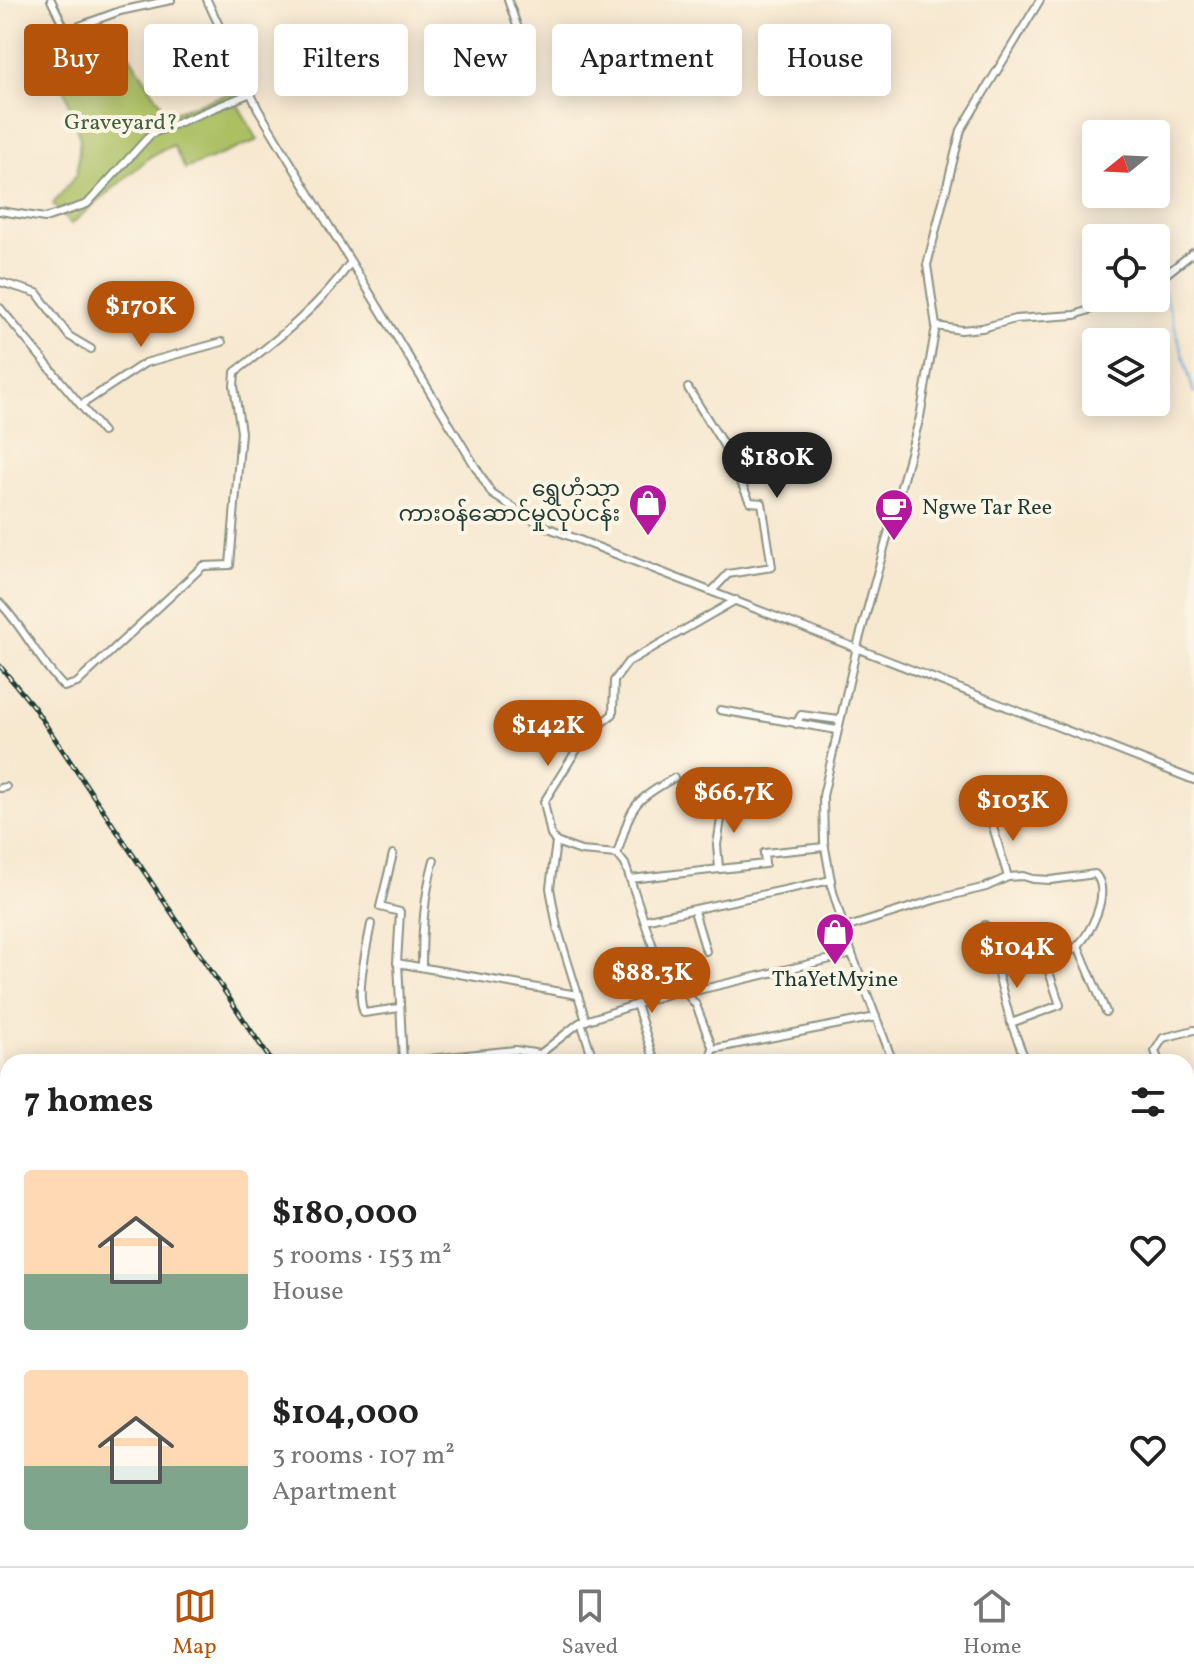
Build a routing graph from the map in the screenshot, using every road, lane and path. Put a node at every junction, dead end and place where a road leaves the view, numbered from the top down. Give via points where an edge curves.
1 (51, 0) edge
2 (171, 0) edge
3 (207, 0) edge
4 (508, 0) edge
5 (1040, 0) edge
6 (218, 24) edge
7 (516, 24) edge
8 (244, 96) edge
9 (253, 96) edge
10 (0, 211) edge
11 (1194, 252) edge
12 (351, 262) junction
13 (1170, 271) edge
14 (0, 282) edge
15 (0, 308) edge
16 (1083, 312) edge
17 (936, 326) junction
18 (222, 342) dead end
19 (91, 349) dead end
20 (688, 388) dead end
21 (81, 405) junction
22 (103, 432) dead end
23 (712, 591) junction
24 (736, 600) junction
25 (0, 603) edge
26 (857, 647) junction
27 (720, 710) dead end
28 (839, 720) junction
29 (796, 724) junction
30 (837, 730) junction
31 (674, 778) dead end
32 (1194, 780) edge
33 (724, 800) dead end
34 (990, 817) dead end
35 (556, 842) junction
36 (825, 847) junction
37 (393, 854) dead end
38 (617, 854) junction
39 (434, 860) dead end
40 (719, 868) junction
41 (1008, 877) junction
42 (630, 879) junction
43 (831, 880) junction
44 (694, 911) junction
45 (644, 920) junction
46 (371, 924) dead end
47 (985, 925) dead end
48 (845, 928) junction
49 (1078, 946) junction
50 (706, 951) dead end
51 (852, 954) junction
52 (398, 963) junction
53 (422, 967) junction
54 (686, 993) junction
55 (669, 994) junction
56 (577, 995) junction
57 (636, 1004) junction
58 (399, 1008) junction
59 (1106, 1012) dead end
60 (876, 1017) junction
61 (583, 1021) junction
62 (1011, 1023) junction
63 (1194, 1030) edge
64 (713, 1049) junction
65 (402, 1054) edge
66 (477, 1054) edge
67 (540, 1054) joint
68 (592, 1054) edge
69 (652, 1054) edge
70 (711, 1054) edge
71 (890, 1054) edge
72 (1023, 1054) edge
73 (1156, 1054) edge

1 - 2 street via 66,31
3 - 6 street
4 - 7 street
5 - 17 street via 961,130 927,265
8 - 10 street via 151,134 87,204 45,218
9 - 12 street
11 - 13 street
12 - 23 street via 492,494 541,525
12 - 25 street via 333,287 235,372 241,432 230,565 203,566 77,683 64,687
14 - 19 street via 37,293 69,336
15 - 21 street
16 - 17 street via 961,330
17 - 26 street via 920,417
18 - 21 street via 145,363
20 - 23 street via 750,502 762,503 772,567 728,574
21 - 22 street
23 - 24 street
24 - 26 street
24 - 35 street via 628,662 614,681 613,714 586,735 544,802
26 - 28 street
26 - 32 street
27 - 29 street
28 - 29 street via 801,715
28 - 30 street
29 - 30 street
30 - 36 street via 823,796
31 - 38 street via 641,796
33 - 40 street
34 - 41 street
35 - 38 street via 581,851
35 - 56 street via 550,888
36 - 40 street via 764,853 765,864
36 - 43 street
37 - 52 street via 380,907 400,912
38 - 42 street
39 - 53 street via 422,925
40 - 42 street
41 - 48 street
41 - 49 street via 1051,880 1095,874 1103,893 1101,905
42 - 45 street
43 - 44 street
43 - 48 street
44 - 45 street
44 - 50 street
45 - 55 street
46 - 58 street via 362,1011
47 - 62 street
48 - 51 street
49 - 59 street
49 - 62 street via 1047,966 1060,1005
51 - 54 street
51 - 60 street
52 - 53 street
52 - 58 street
53 - 56 street
54 - 55 street
54 - 64 street
55 - 57 street
56 - 61 street
57 - 61 street
57 - 69 street
58 - 65 street
60 - 64 street
60 - 71 street
61 - 67 street
61 - 68 street
62 - 72 street
63 - 73 street via 1163,1038
64 - 70 street
66 - 67 street

